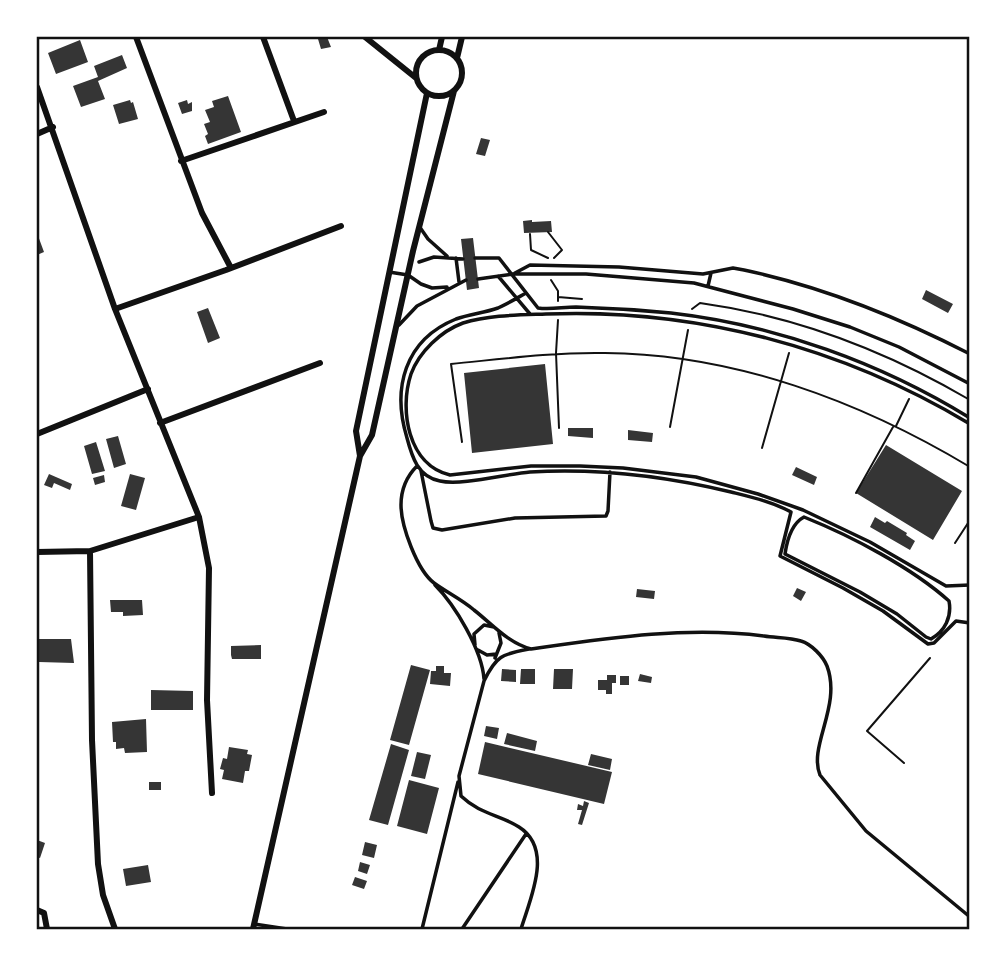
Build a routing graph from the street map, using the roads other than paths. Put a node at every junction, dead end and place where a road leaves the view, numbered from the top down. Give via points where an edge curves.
1 (136, 37) edge
2 (263, 37) edge
3 (365, 37) edge
4 (442, 37) edge
5 (462, 37) edge
6 (439, 50) junction
7 (457, 58) junction
8 (416, 78) junction
9 (37, 87) edge
10 (454, 91) junction
11 (427, 93) junction
12 (324, 111) dead end
13 (294, 121) junction
14 (52, 127) junction
15 (37, 134) edge
16 (181, 161) junction
17 (341, 226) dead end
18 (419, 226) junction
19 (449, 257) junction
20 (456, 258) junction
21 (475, 258) dead end
22 (463, 259) dead end
23 (419, 262) dead end
24 (232, 268) junction
25 (388, 272) junction
26 (711, 273) junction
27 (513, 274) junction
28 (408, 275) junction
29 (498, 276) junction
30 (478, 279) dead end
31 (466, 280) dead end
32 (459, 282) junction
33 (708, 286) junction
34 (450, 287) junction
35 (526, 293) junction
36 (516, 298) junction
37 (115, 309) junction
38 (530, 314) junction
39 (395, 330) junction
40 (970, 354) edge
41 (320, 363) dead end
42 (970, 384) edge
43 (148, 389) junction
44 (970, 418) edge
45 (160, 423) junction
46 (970, 424) edge
47 (37, 434) edge
48 (360, 456) junction
49 (417, 466) junction
50 (421, 471) junction
51 (610, 472) junction
52 (199, 517) junction
53 (90, 551) junction
54 (37, 552) edge
55 (433, 582) junction
56 (970, 585) edge
57 (970, 623) edge
58 (947, 626) junction
59 (495, 627) junction
60 (531, 649) junction
61 (478, 650) junction
62 (498, 653) junction
63 (491, 667) junction
64 (483, 669) junction
65 (484, 681) junction
66 (459, 776) junction
67 (212, 793) dead end
68 (526, 834) junction
69 (37, 910) edge
70 (970, 917) edge
71 (254, 926) edge
72 (47, 929) edge
73 (115, 929) edge
74 (278, 929) edge
75 (287, 929) edge
76 (422, 929) edge
77 (463, 929) edge
78 (521, 929) edge

1 - 16 street
2 - 13 street
3 - 8 street
4 - 6 street
5 - 7 street
6 - 7 street
6 - 8 street via 421,59
7 - 10 street via 462,71
8 - 11 street
9 - 14 street
10 - 11 street via 441,96
10 - 18 street
11 - 25 street
12 - 13 street
13 - 16 street
14 - 15 street
14 - 37 street
16 - 24 street
17 - 24 street
18 - 19 lane
18 - 28 street
19 - 20 lane
19 - 23 lane
20 - 22 lane
20 - 32 lane
21 - 27 lane via 499,258
24 - 37 street
25 - 28 lane
25 - 48 street via 356,431
26 - 27 lane via 530,265
26 - 33 lane
26 - 40 lane via 733,268 815,288 899,319
27 - 29 lane
27 - 33 lane via 633,276
27 - 35 lane
28 - 34 lane via 432,288
28 - 39 street
29 - 30 lane
29 - 36 lane
31 - 32 lane
32 - 34 lane
33 - 42 lane via 850,327
34 - 39 lane via 417,306
35 - 36 lane
35 - 44 lane via 538,308 670,313 771,333 875,369
36 - 38 lane
36 - 49 lane via 442,326 408,364 400,405
37 - 43 street
38 - 46 lane via 619,314 738,330 844,362
38 - 56 lane via 464,323 443,334 423,353 412,373 407,414 415,446 429,466 450,475 569,466 696,477 803,510 946,586
39 - 48 street via 372,435
41 - 45 street
43 - 45 street
43 - 47 street
45 - 52 street
48 - 71 street
49 - 50 lane
49 - 55 lane via 404,488 403,518 419,564
50 - 51 lane via 443,482 545,471
50 - 51 lane via 430,520 433,528 442,530 515,518 606,516
51 - 58 lane via 702,485 789,511 782,559 883,611 928,644
52 - 53 street
52 - 67 street via 209,568 207,700
53 - 54 street
53 - 73 street via 98,864
55 - 59 lane
55 - 64 lane via 456,609
57 - 58 lane via 956,621
58 - 58 lane via 949,601 920,579 819,523 804,517 793,527 785,554 860,592 930,639
59 - 60 lane via 506,638
59 - 61 lane via 484,625 474,634
59 - 62 lane via 501,643
60 - 63 lane via 499,656
60 - 70 lane via 687,632 803,641 827,665 830,682 828,718 816,764 820,775 866,831
61 - 62 lane via 487,655
61 - 64 lane
62 - 63 lane
63 - 65 lane
64 - 65 lane
65 - 66 lane
66 - 68 lane via 461,796 472,807
66 - 76 lane
68 - 77 lane
68 - 78 lane via 538,856
69 - 72 street via 44,913
71 - 74 lane
74 - 75 lane

